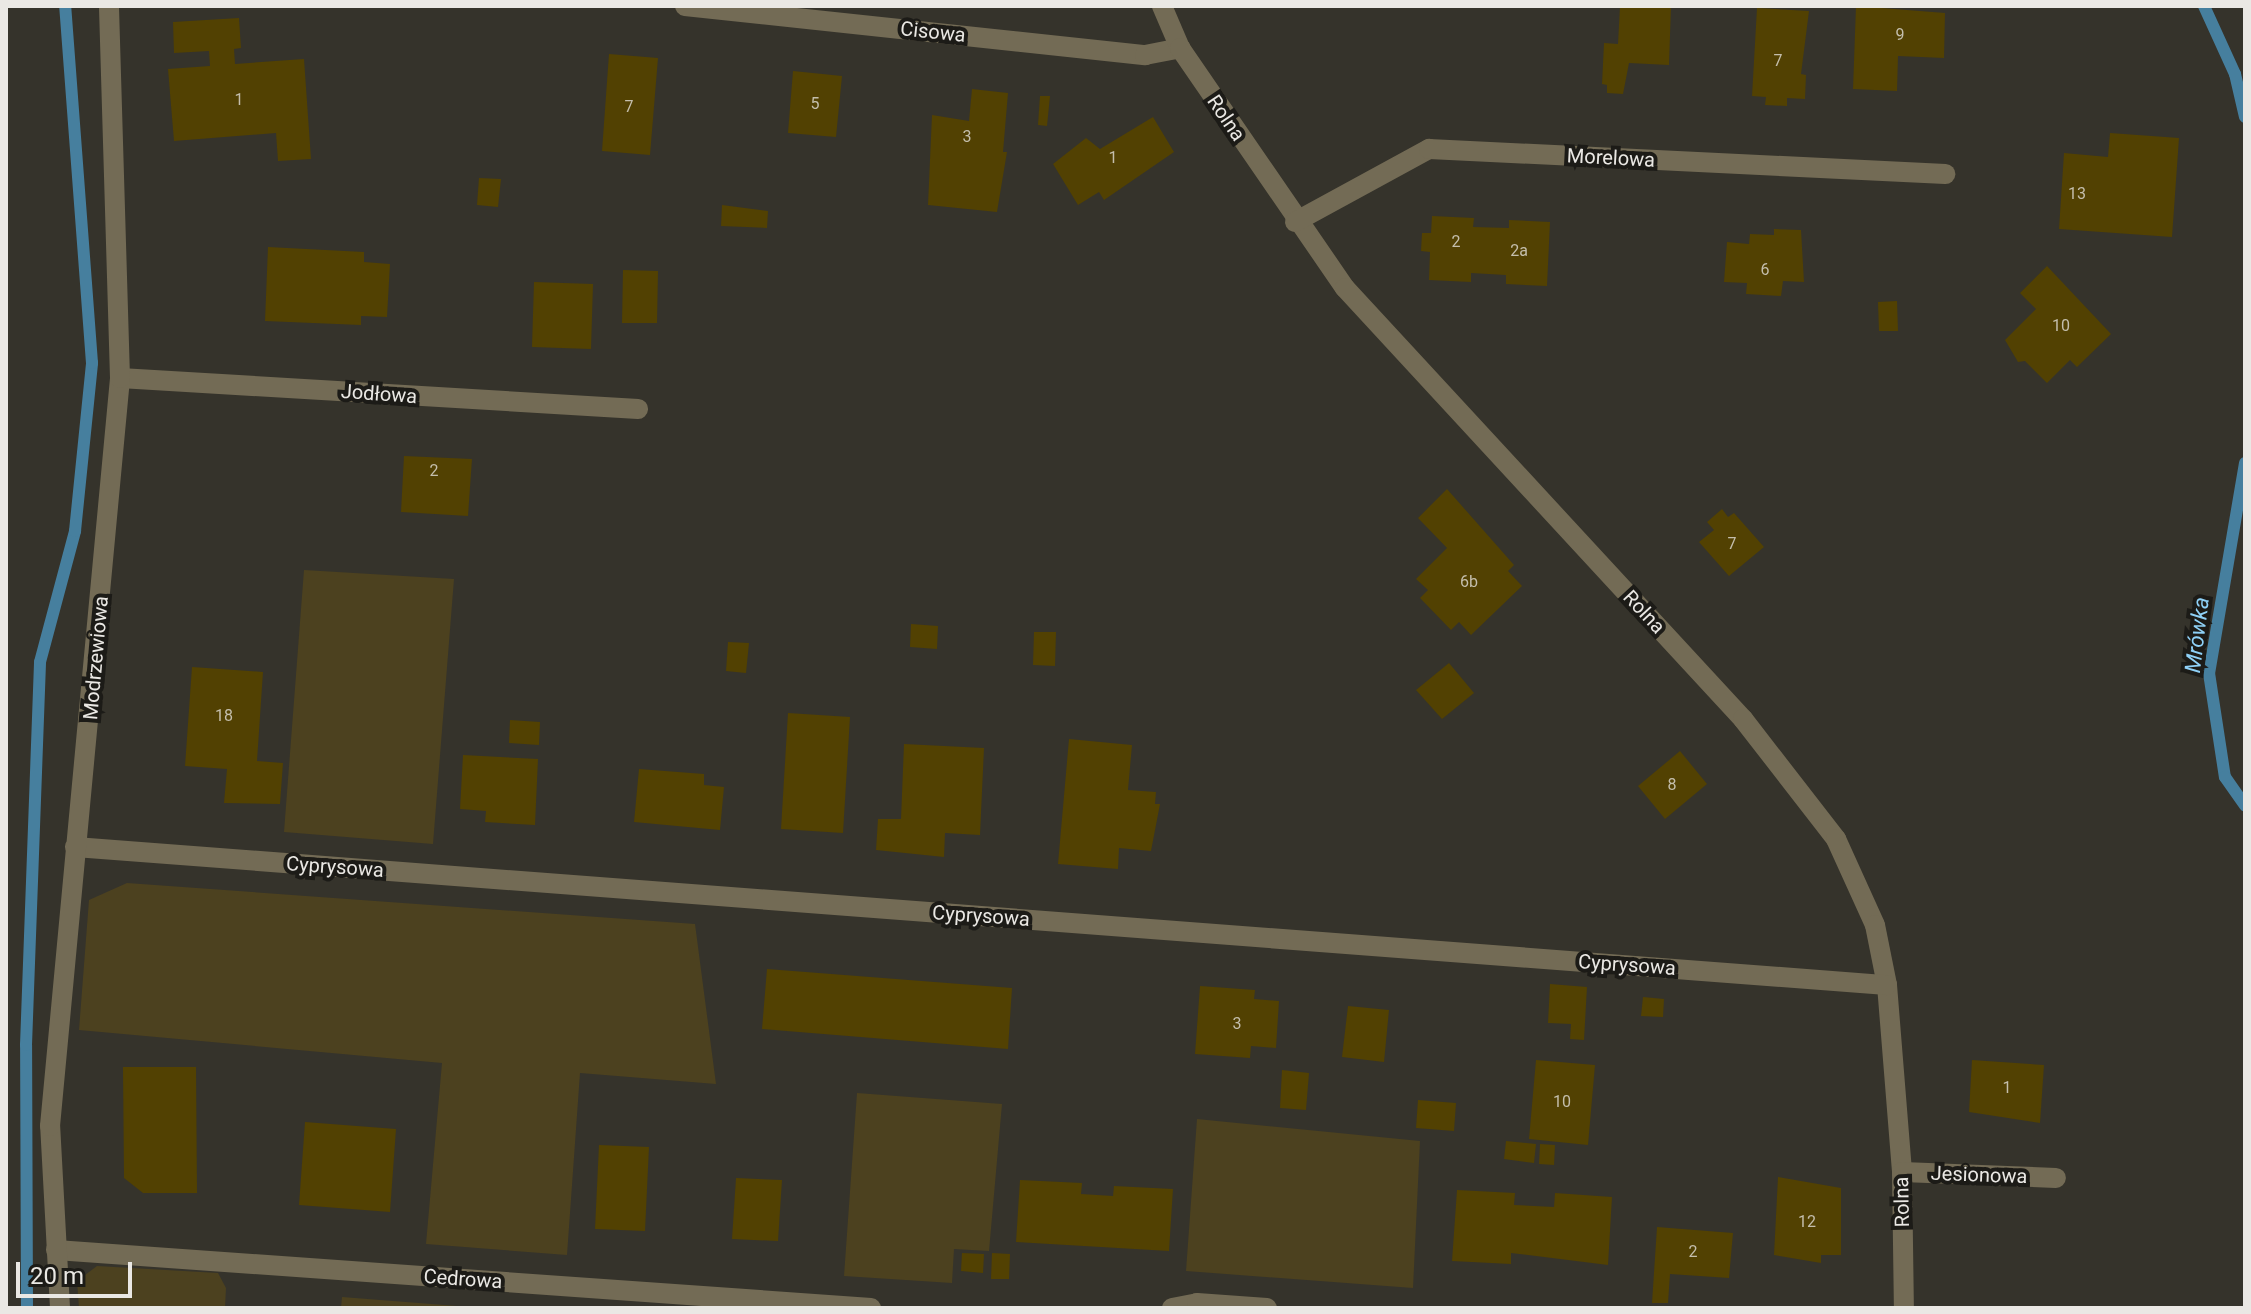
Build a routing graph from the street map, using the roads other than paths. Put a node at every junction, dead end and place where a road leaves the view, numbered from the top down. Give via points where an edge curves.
1 (109, 6) edge
2 (685, 6) edge
3 (1162, 6) edge
4 (1180, 48) junction
5 (1945, 174) dead end
6 (1295, 222) junction
7 (120, 378) junction
8 (638, 409) dead end
9 (75, 847) junction
10 (1887, 985) junction
11 (1902, 1172) junction
12 (2056, 1178) dead end
13 (56, 1250) junction
14 (60, 1308) edge
15 (871, 1308) edge
16 (1172, 1308) edge
17 (1267, 1308) edge
18 (1904, 1308) edge

1 - 7 street, Modrzewiowa
2 - 4 street, Cisowa via 1145,55
3 - 4 street, Rolna
4 - 6 street, Rolna
5 - 6 street, Morelowa via 1429,149
6 - 10 street, Rolna via 1345,288 1743,719 1805,794 1858,879
7 - 8 street, Jodłowa
7 - 9 street, Modrzewiowa
9 - 10 street, Cyprysowa
9 - 13 street, Modrzewiowa via 50,1126
10 - 11 street, Rolna
11 - 12 street, Jesionowa
11 - 18 street, Rolna
13 - 14 street, Modrzewiowa
13 - 15 street, Cedrowa
16 - 17 street via 1197,1303

